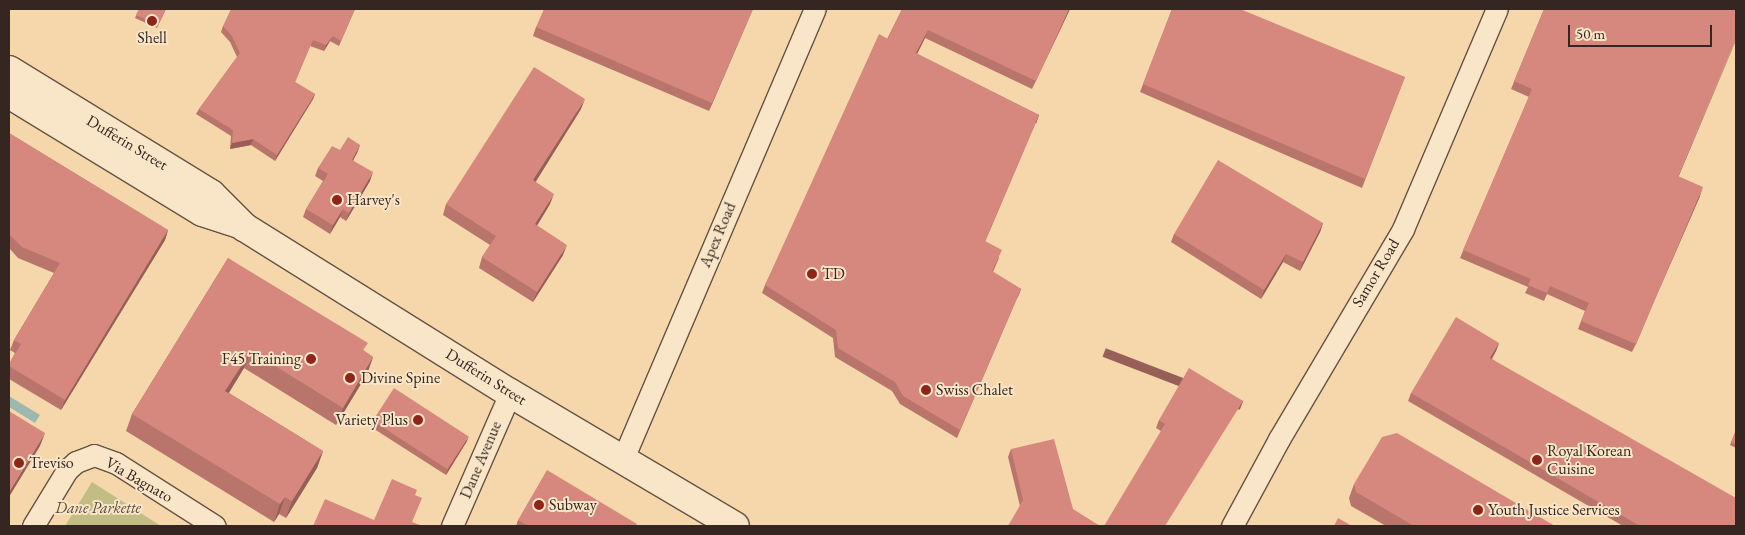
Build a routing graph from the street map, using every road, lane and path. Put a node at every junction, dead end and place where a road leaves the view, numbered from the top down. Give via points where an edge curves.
1 (815, 9) edge
2 (1497, 9) edge
3 (9, 70) edge
4 (9, 94) edge
5 (239, 224) junction
6 (510, 393) junction
7 (622, 461) junction
8 (33, 526) edge
9 (215, 526) edge
10 (452, 526) edge
11 (735, 526) edge
12 (1232, 526) edge

1 - 7 street, Apex Road
2 - 12 street, Samor Road via 1403,229 1278,439
3 - 5 main road, Dufferin Street via 211,194
4 - 5 main road, Dufferin Street via 202,212
5 - 6 main road, Dufferin Street
6 - 7 main road, Dufferin Street
6 - 10 street, Dane Avenue
7 - 11 main road, Dufferin Street
8 - 9 street, Via Bagnato via 67,470 84,457 94,456 116,463

